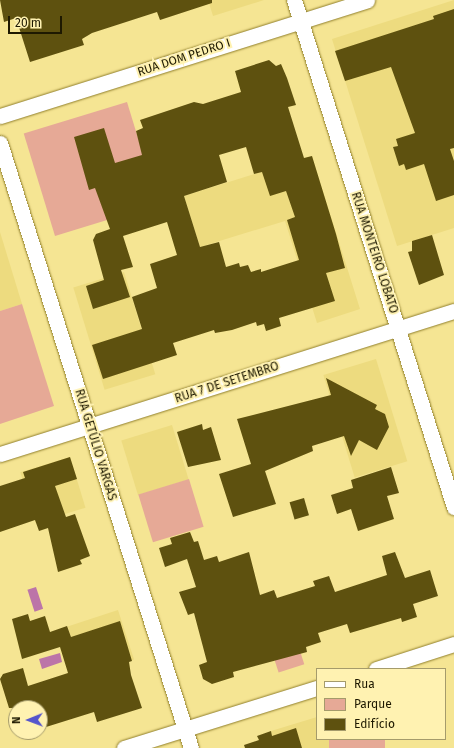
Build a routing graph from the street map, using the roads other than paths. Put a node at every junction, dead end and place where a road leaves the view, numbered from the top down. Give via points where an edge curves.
1 (294, 0) edge
2 (367, 0) edge
3 (301, 21) junction
4 (0, 116) edge
5 (0, 143) edge
6 (454, 311) edge
7 (398, 329) junction
8 (89, 426) junction
9 (0, 454) edge
10 (454, 507) edge
11 (454, 644) edge
12 (379, 668) edge
13 (316, 688) edge
14 (185, 729) junction
15 (124, 748) edge
16 (191, 748) edge

1 - 3 street, RUA MONTEIRO LOBATO
2 - 3 street, RUA DOM PEDRO I
3 - 4 street, RUA DOM PEDRO I
3 - 7 street, RUA MONTEIRO LOBATO
5 - 8 street, RUA GETÚLIO VARGAS
6 - 7 street, RUA 7 DE SETEMBRO
7 - 8 street, RUA 7 DE SETEMBRO
7 - 10 street, RUA MONTEIRO LOBATO
8 - 9 street, RUA 7 DE SETEMBRO
8 - 14 street, RUA GETÚLIO VARGAS
11 - 12 street
13 - 14 street
14 - 15 street
14 - 16 street, RUA GETÚLIO VARGAS

